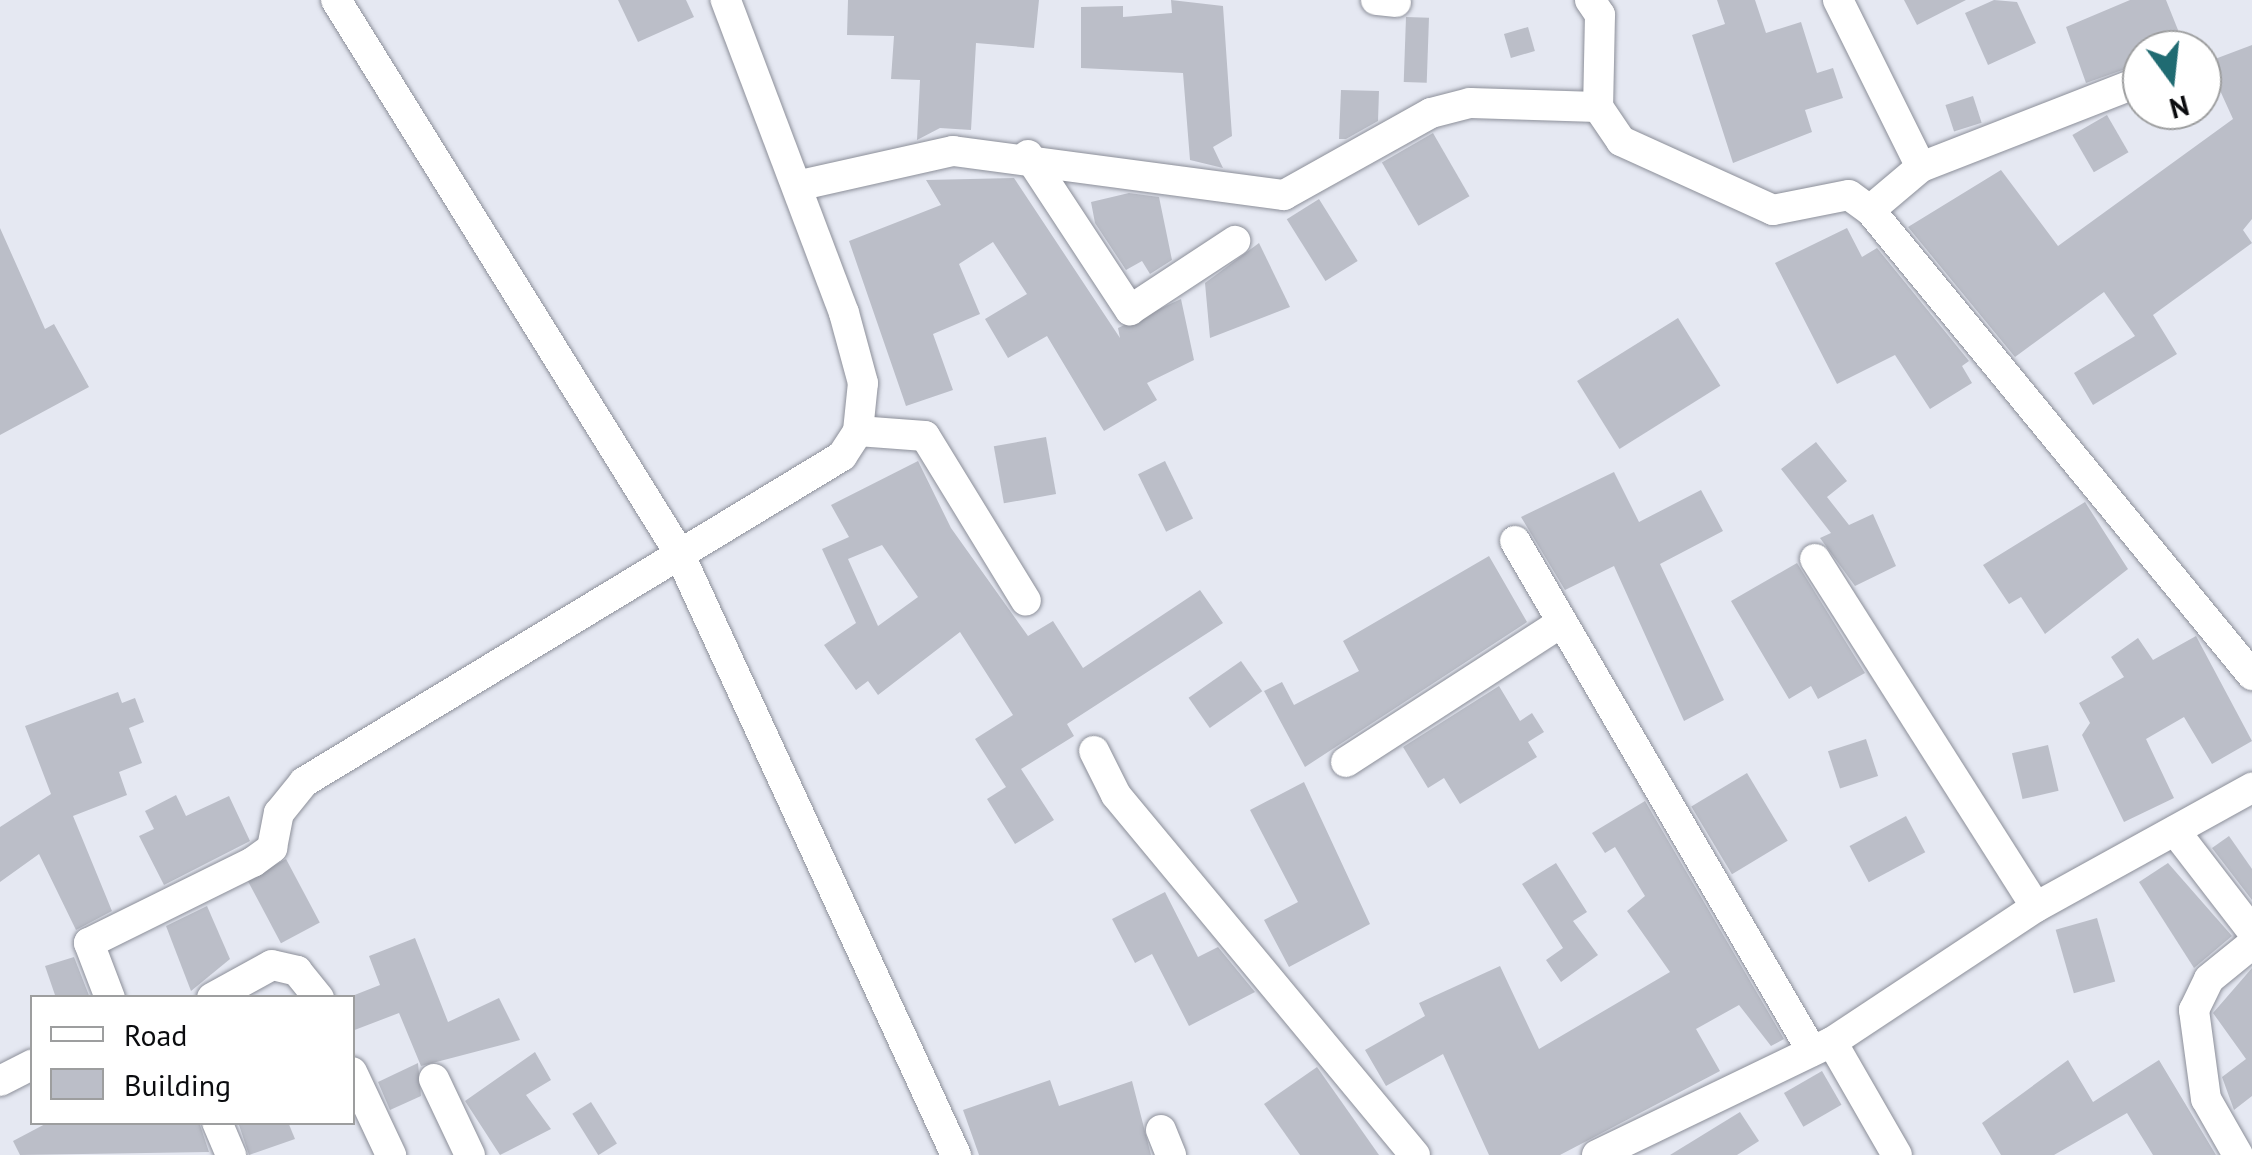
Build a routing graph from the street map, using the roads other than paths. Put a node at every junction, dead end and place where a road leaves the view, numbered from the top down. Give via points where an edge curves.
1 (336, 0) edge
2 (726, 0) edge
3 (1590, 0) edge
4 (1838, 0) edge
5 (2122, 90) edge
6 (1598, 107) junction
7 (1028, 155) junction
8 (1921, 167) junction
9 (801, 184) junction
10 (1870, 210) junction
11 (1235, 241) dead end
12 (858, 431) junction
13 (1515, 541) dead end
14 (678, 551) junction
15 (1815, 559) dead end
16 (1026, 601) dead end
17 (1562, 622) junction
18 (2252, 675) edge
19 (1094, 752) dead end
20 (1346, 762) dead end
21 (2252, 788) edge
22 (2175, 831) junction
23 (2036, 907) junction
24 (2252, 932) edge
25 (2252, 944) edge
26 (109, 995) edge
27 (217, 995) edge
28 (316, 995) edge
29 (1822, 1047) junction
30 (30, 1066) edge
31 (355, 1079) edge
32 (434, 1079) dead end
33 (0, 1081) edge
34 (217, 1125) edge
35 (230, 1155) edge
36 (390, 1155) edge
37 (470, 1155) edge
38 (956, 1155) edge
39 (1415, 1155) edge
40 (1597, 1155) edge
41 (1897, 1155) edge
42 (2238, 1155) edge

1 - 14 street
2 - 9 street
3 - 6 street via 1600,15
4 - 8 street
5 - 8 street
6 - 7 street via 1470,103 1431,113 1284,194
6 - 10 street via 1621,141 1773,210 1849,195
7 - 9 street via 953,151
7 - 11 street via 1130,310
8 - 10 street
9 - 12 street via 863,383
10 - 18 street
12 - 14 street via 842,456
12 - 16 street via 924,436
13 - 17 street
14 - 26 street via 304,782 279,813 272,848 253,862 89,943
14 - 38 street
15 - 23 street
17 - 20 street
17 - 29 street
19 - 39 street via 1116,795
21 - 22 street
22 - 23 street
22 - 24 street
23 - 29 street
25 - 42 street via 2209,979 2194,1010 2206,1099
27 - 28 street via 272,965 297,971
29 - 40 street
29 - 41 street
30 - 33 street
31 - 36 street
32 - 37 street
34 - 35 street

